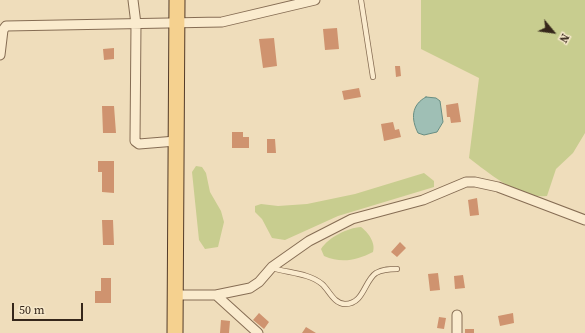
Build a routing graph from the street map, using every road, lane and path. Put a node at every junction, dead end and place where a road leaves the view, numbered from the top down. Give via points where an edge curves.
1 (133, 0) edge
2 (177, 0) edge
3 (315, 0) edge
4 (361, 0) edge
5 (177, 23) junction
6 (136, 24) junction
7 (0, 55) edge
8 (373, 77) dead end
9 (176, 142) junction
10 (585, 220) edge
11 (272, 267) junction
12 (397, 269) dead end
13 (176, 295) junction
14 (216, 295) junction
15 (457, 315) dead end
16 (175, 333) edge
17 (258, 333) edge
18 (457, 333) edge

1 - 6 street
2 - 5 main road
3 - 5 street via 222,22
4 - 8 lane
5 - 6 street
5 - 9 main road
6 - 7 street via 6,26 3,30
6 - 9 street via 135,141 139,144
9 - 13 main road
10 - 11 street via 498,187 466,182 423,200 352,219 309,241
11 - 12 lane via 308,276 321,283 342,304 357,300 375,274
11 - 14 street via 250,288
13 - 14 street
13 - 16 main road
14 - 17 street
15 - 18 street

